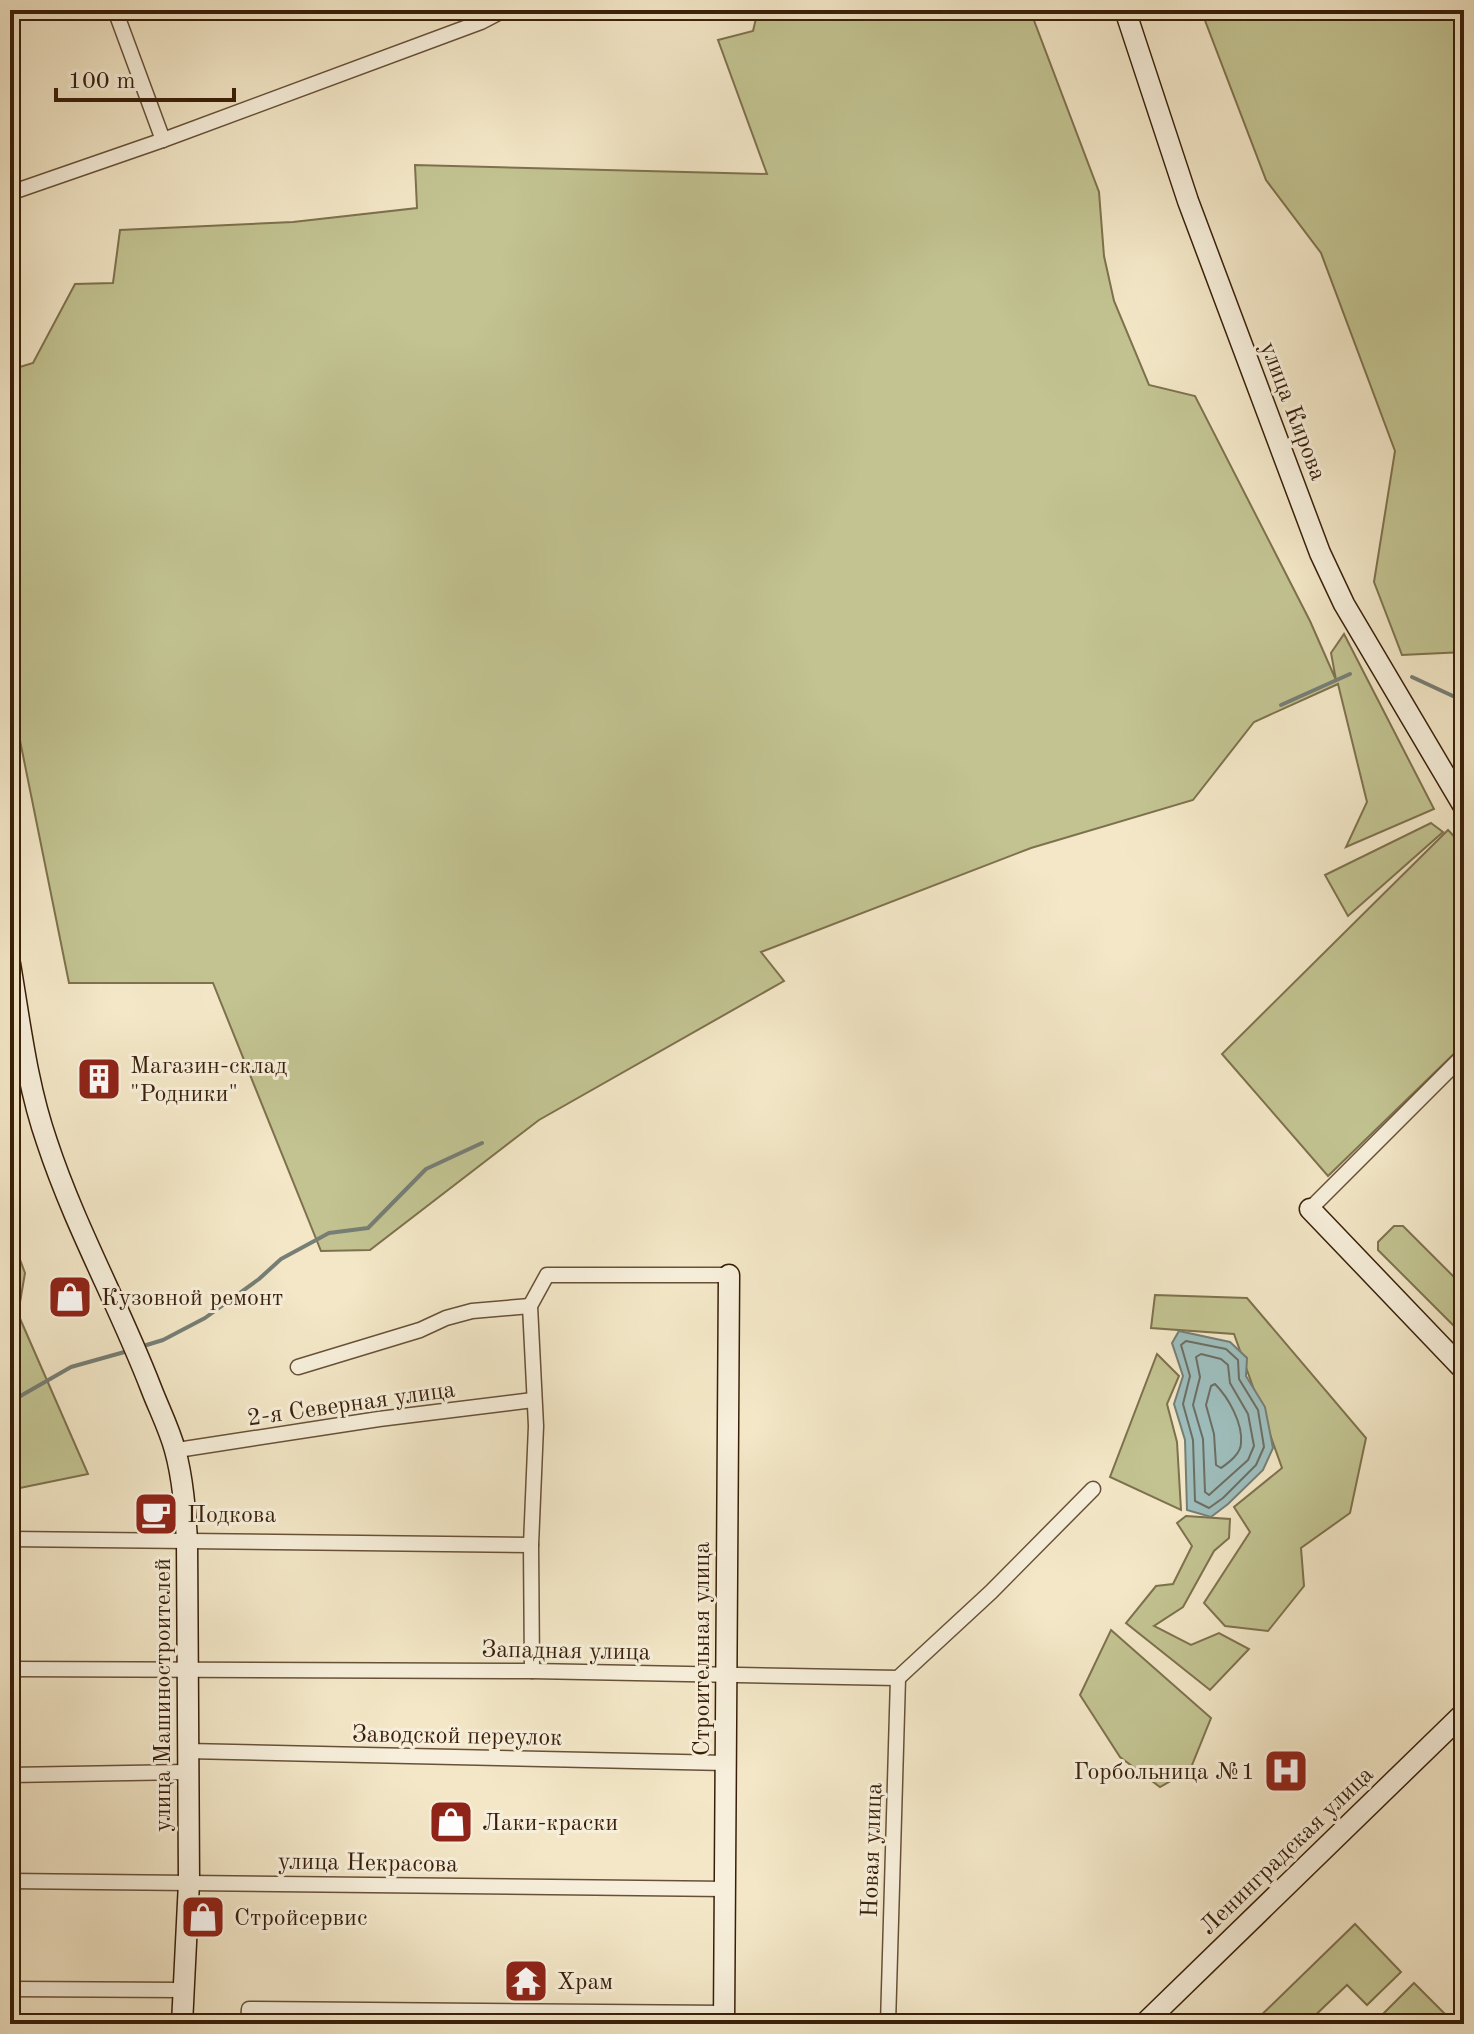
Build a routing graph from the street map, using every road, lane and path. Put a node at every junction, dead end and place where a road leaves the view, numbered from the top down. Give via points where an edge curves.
1 (115, 10) edge
2 (504, 10) edge
3 (1125, 10) edge
4 (163, 140) junction
5 (10, 193) edge
6 (1464, 807) edge
7 (10, 964) edge
8 (1464, 1055) edge
9 (1310, 1209) joint
10 (729, 1275) joint
11 (530, 1306) junction
12 (298, 1367) dead end
13 (1464, 1370) edge
14 (533, 1400) junction
15 (176, 1453) junction
16 (1093, 1489) dead end
17 (10, 1539) edge
18 (187, 1540) junction
19 (531, 1545) junction
20 (188, 1668) junction
21 (10, 1669) edge
22 (532, 1671) junction
23 (727, 1675) junction
24 (898, 1678) junction
25 (1464, 1713) edge
26 (187, 1751) junction
27 (726, 1763) junction
28 (187, 1772) junction
29 (10, 1775) edge
30 (10, 1881) edge
31 (189, 1882) junction
32 (726, 1889) junction
33 (10, 1989) edge
34 (183, 1990) junction
35 (724, 2019) edge
36 (182, 2024) edge
37 (248, 2024) edge
38 (888, 2024) edge
39 (1144, 2024) edge

1 - 4 street
2 - 4 street
3 - 6 street, улица Кирова via 1188,201 1320,553 1344,604
4 - 5 street
7 - 15 street, улица Машиностроителей via 46,1142
8 - 9 street
9 - 13 street
10 - 11 street via 547,1275
10 - 23 street, Строительная улица
11 - 12 street via 472,1311
11 - 14 street
14 - 15 street, 2-я Северная улица
14 - 19 street
15 - 18 street, улица Машиностроителей
16 - 24 street
17 - 18 street
18 - 19 street
18 - 20 street, улица Машиностроителей
19 - 22 street
20 - 21 street, Западная улица
20 - 22 street, Западная улица
20 - 26 street, улица Машиностроителей
22 - 23 street, Западная улица
23 - 24 street, Западная улица
23 - 27 street, Строительная улица
24 - 38 street, Новая улица
25 - 39 street, Ленинградская улица
26 - 27 street, Заводской переулок
26 - 28 street, улица Машиностроителей
27 - 32 street, Строительная улица
28 - 29 street
28 - 31 street, улица Машиностроителей
30 - 31 street, улица Некрасова
31 - 32 street, улица Некрасова
31 - 34 street, улица Машиностроителей
32 - 35 street, Строительная улица
33 - 34 street
34 - 36 street, улица Машиностроителей
35 - 37 street via 249,2009

